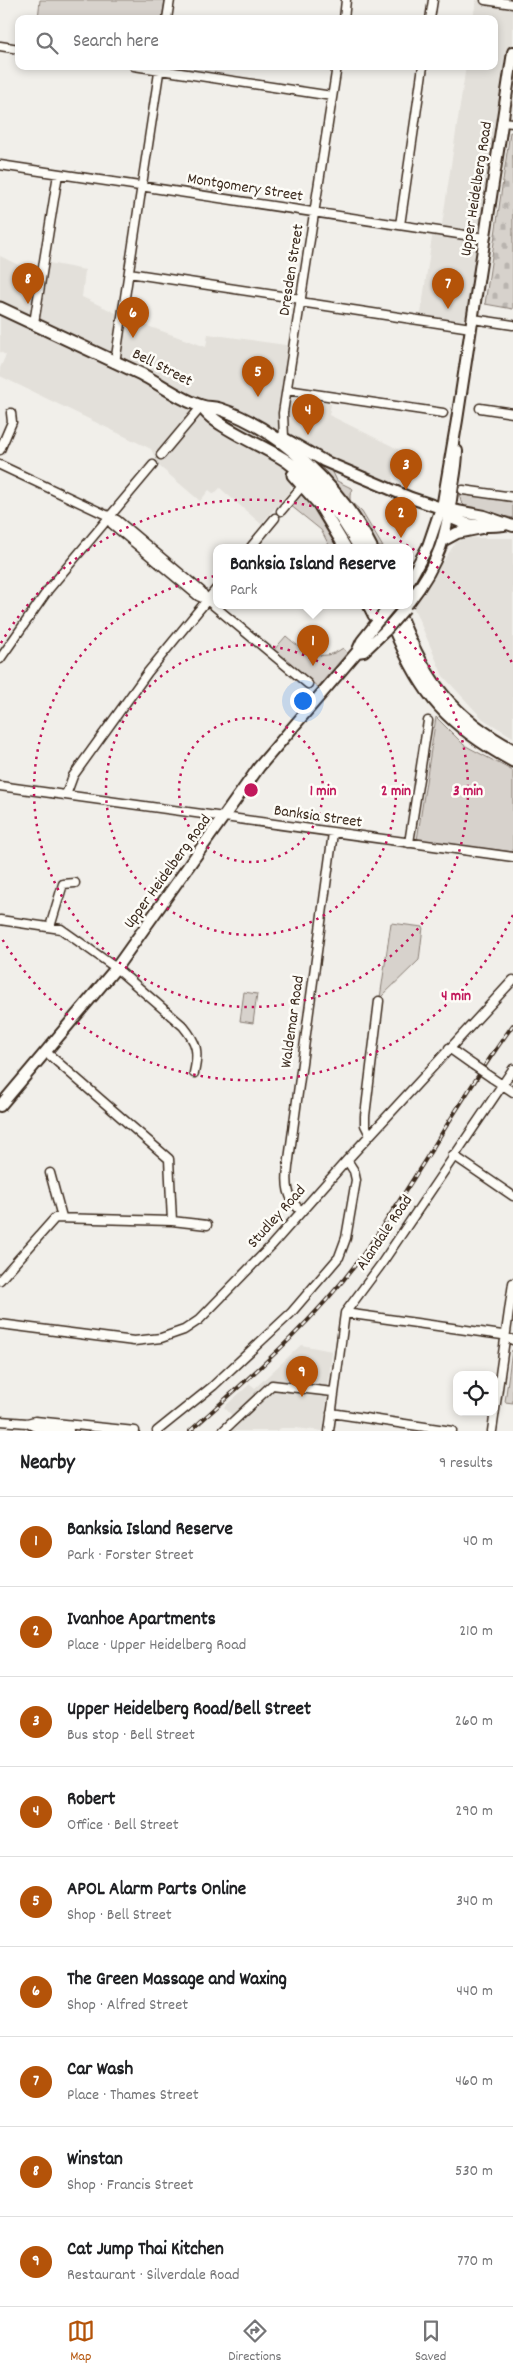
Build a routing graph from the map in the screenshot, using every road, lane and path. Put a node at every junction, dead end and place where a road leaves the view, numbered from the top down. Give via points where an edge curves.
1 (170, 0) edge
2 (346, 0) edge
3 (433, 0) edge
4 (485, 0) edge
5 (513, 4) edge
6 (168, 15) edge
7 (344, 15) edge
8 (431, 15) edge
9 (0, 46) edge
10 (15, 48) edge
11 (513, 52) edge
12 (160, 70) edge
13 (172, 70) edge
14 (335, 70) edge
15 (422, 70) edge
16 (332, 96) junction
17 (508, 122) edge
18 (0, 165) edge
19 (58, 174) junction
20 (142, 186) junction
21 (315, 212) junction
22 (400, 225) junction
23 (485, 238) junction
24 (129, 273) junction
25 (301, 301) junction
26 (0, 308) edge
27 (34, 323) junction
28 (472, 323) junction
29 (513, 325) edge
30 (115, 363) junction
31 (287, 390) junction
32 (202, 406) junction
33 (480, 408) dead end
34 (11, 413) dead end
35 (513, 413) edge
36 (443, 414) dead end
37 (283, 419) junction
38 (458, 420) junction
39 (249, 423) junction
40 (269, 430) junction
41 (284, 438) junction
42 (261, 445) junction
43 (0, 450) edge
44 (161, 456) dead end
45 (0, 465) edge
46 (153, 465) dead end
47 (303, 485) junction
48 (458, 488) junction
49 (444, 493) junction
50 (513, 497) edge
51 (419, 502) junction
52 (281, 511) dead end
53 (446, 511) junction
54 (465, 513) junction
55 (109, 518) junction
56 (275, 518) dead end
57 (510, 525) edge
58 (492, 526) junction
59 (444, 540) junction
60 (253, 544) edge
61 (343, 544) edge
62 (357, 544) edge
63 (369, 544) edge
64 (413, 574) edge
65 (213, 593) edge
66 (413, 597) edge
67 (207, 600) junction
68 (213, 605) edge
69 (218, 609) edge
70 (371, 609) edge
71 (388, 609) edge
72 (400, 616) edge
73 (381, 618) junction
74 (365, 637) junction
75 (377, 640) junction
76 (356, 652) junction
77 (0, 659) edge
78 (308, 684) dead end
79 (428, 722) dead end
80 (513, 750) edge
81 (513, 761) edge
82 (0, 786) edge
83 (66, 795) junction
84 (226, 817) junction
85 (332, 833) junction
86 (409, 843) junction
87 (513, 857) edge
88 (55, 880) dead end
89 (75, 883) dead end
90 (63, 884) junction
91 (0, 920) edge
92 (50, 927) junction
93 (116, 968) junction
94 (513, 980) edge
95 (378, 1001) dead end
96 (450, 1048) junction
97 (46, 1052) junction
98 (513, 1069) edge
99 (194, 1073) dead end
100 (502, 1085) junction
101 (513, 1092) edge
102 (0, 1106) edge
103 (370, 1135) junction
104 (453, 1155) junction
105 (347, 1160) junction
106 (50, 1173) dead end
107 (513, 1196) edge
108 (301, 1210) junction
109 (62, 1217) junction
110 (172, 1221) junction
111 (207, 1225) dead end
112 (0, 1280) edge
113 (513, 1283) edge
114 (512, 1301) edge
115 (345, 1312) junction
116 (0, 1324) edge
117 (509, 1338) edge
118 (333, 1392) junction
119 (331, 1413) junction
120 (0, 1421) edge
121 (27, 1423) junction
122 (69, 1431) edge
123 (135, 1431) edge
124 (157, 1431) edge
125 (223, 1431) edge
126 (329, 1431) edge
127 (452, 1431) edge
128 (492, 1431) edge

1 - 6 street
2 - 7 street
3 - 8 street
4 - 5 street
9 - 10 street
11 - 17 main road, Upper Heidelberg Road
12 - 20 street
13 - 16 street
14 - 16 street, Dresden Street
15 - 22 street
16 - 21 street, Dresden Street
17 - 23 main road, Upper Heidelberg Road
18 - 19 street, Montgomery Street
19 - 20 street, Montgomery Street
19 - 27 street
20 - 21 street, Montgomery Street
20 - 24 street
21 - 22 street, Montgomery Street
21 - 25 street, Dresden Street
22 - 23 street, Montgomery Street
23 - 28 main road, Upper Heidelberg Road
24 - 25 street
24 - 30 street
25 - 28 street
25 - 31 street, Dresden Street
26 - 27 highway, Bell Street
27 - 30 highway, Bell Street
28 - 29 street
28 - 38 main road, Upper Heidelberg Road
30 - 32 highway, Bell Street
31 - 36 street
31 - 37 street, Dresden Street
32 - 39 highway, Bell Street via 219,408
32 - 42 highway, Bell Street via 212,419
32 - 44 street
33 - 35 street
34 - 43 street via 12,422
37 - 40 street
37 - 41 street, Dresden Street
38 - 48 main road, Upper Heidelberg Road
38 - 49 main road, Upper Heidelberg Road
39 - 40 main road, Bell Street
39 - 63 highway via 299,457 329,486
40 - 41 main road, Bell Street
41 - 51 main road, Bell Street via 332,465
42 - 47 highway
42 - 62 highway via 287,461 314,484
45 - 55 street
46 - 55 street
47 - 52 street
47 - 61 highway via 328,517
48 - 50 street
48 - 53 main road, Upper Heidelberg Road
48 - 54 main road
49 - 51 main road
49 - 53 main road, Upper Heidelberg Road
51 - 53 main road, Bell Street
53 - 54 main road
53 - 58 main road via 462,522
53 - 59 main road, Upper Heidelberg Road
53 - 64 main road, Upper Heidelberg Road
54 - 57 main road
55 - 67 street via 112,524 198,596
55 - 77 street via 48,590
56 - 60 street
57 - 58 main road
58 - 59 main road via 459,532
59 - 66 main road, Upper Heidelberg Road via 429,574
65 - 67 street
67 - 68 street
67 - 83 street via 148,672 74,776
69 - 78 street
70 - 73 highway
71 - 73 main road, Upper Heidelberg Road, bridge
72 - 73 main road, bridge
72 - 75 main road, Upper Heidelberg Road
72 - 80 highway via 422,665 446,700 472,725
72 - 81 highway via 411,666 441,709 473,738
73 - 74 main road, Upper Heidelberg Road
74 - 75 main road
74 - 76 main road, Upper Heidelberg Road
75 - 76 main road, Upper Heidelberg Road via 364,651
76 - 84 main road, Upper Heidelberg Road via 260,767
79 - 86 street
82 - 83 street, Banksia Street
83 - 84 street, Banksia Street
84 - 85 street, Banksia Street
84 - 93 main road, Upper Heidelberg Road
85 - 86 street, Banksia Street
85 - 108 street, Waldemar Road via 288,1167 288,1191
86 - 87 street, Banksia Street
88 - 90 street
89 - 90 street
90 - 92 street
91 - 92 street
92 - 93 street via 60,929
93 - 97 main road, Upper Heidelberg Road
93 - 99 street via 191,1036 198,1057
94 - 96 street, Studley Road
95 - 103 street via 365,1116
96 - 100 street, bridge
96 - 103 street, Studley Road
97 - 102 main road, Upper Heidelberg Road
97 - 110 street via 169,1159
98 - 100 street, Alandale Road
100 - 101 street
100 - 104 street, Alandale Road
103 - 105 street, Studley Road
104 - 107 street
104 - 115 street, Alandale Road via 380,1266
105 - 108 street, Studley Road
105 - 124 street via 356,1180 346,1238 339,1257 291,1313 213,1386
106 - 109 street
108 - 116 street, Studley Road via 199,1320 184,1330 162,1338 134,1340
109 - 110 street
109 - 112 street via 55,1218
110 - 111 street
113 - 114 street
114 - 117 street
115 - 117 street
115 - 118 street, Alandale Road
117 - 128 street
118 - 119 street, Alandale Road
118 - 125 street via 272,1385
119 - 126 street, Alandale Road
119 - 127 street
120 - 121 street
121 - 122 street
121 - 123 street via 36,1421

